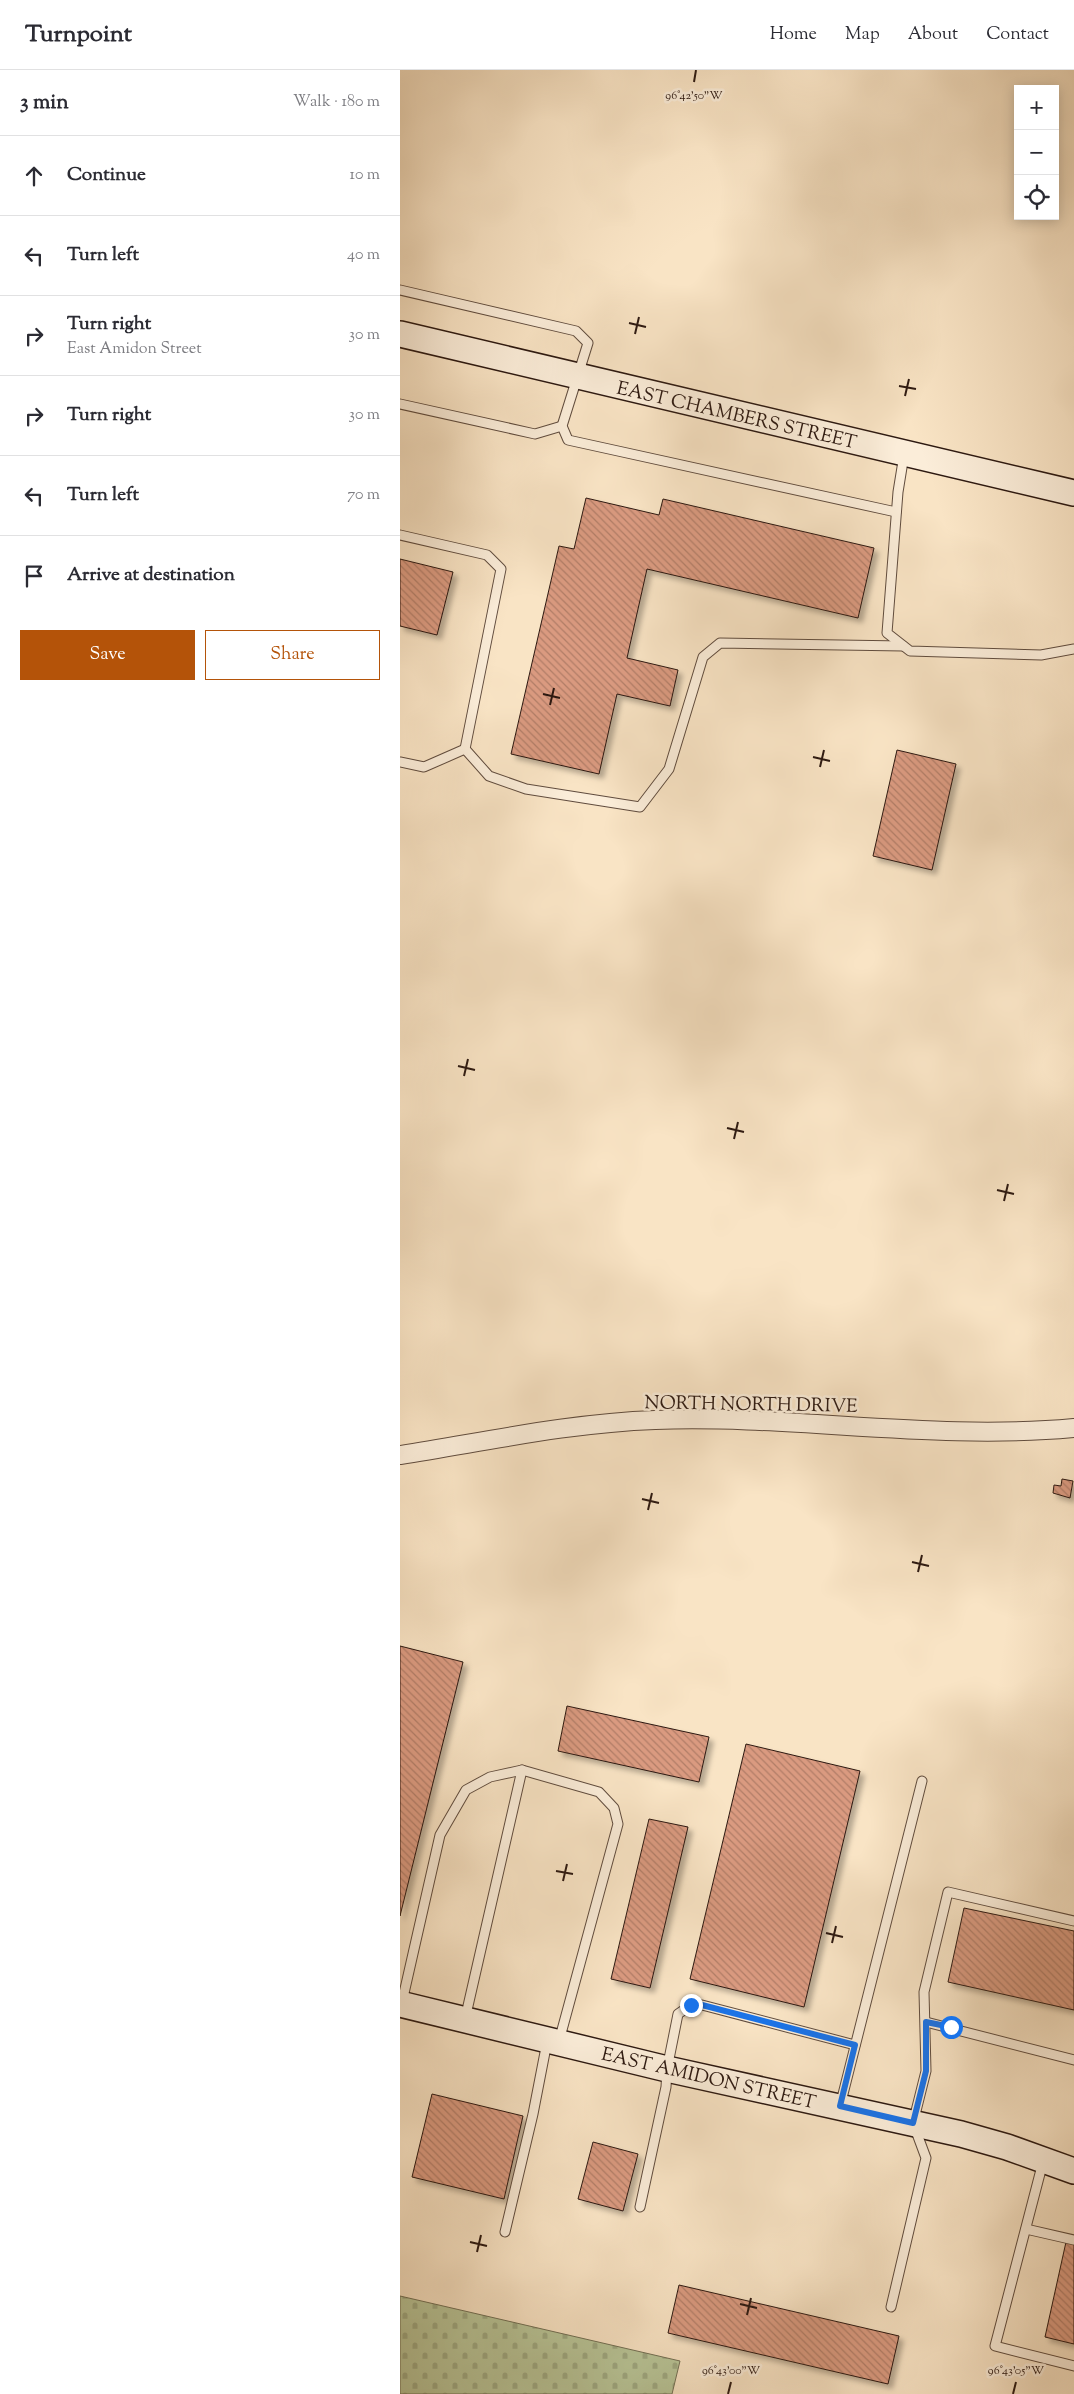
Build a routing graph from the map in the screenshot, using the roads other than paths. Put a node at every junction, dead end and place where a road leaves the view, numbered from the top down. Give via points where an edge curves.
1 (400, 290) edge
2 (400, 334) edge
3 (578, 376) junction
4 (400, 404) edge
5 (562, 426) junction
6 (904, 453) junction
7 (1074, 493) edge
8 (896, 512) junction
9 (400, 535) edge
10 (903, 646) junction
11 (1074, 649) edge
12 (465, 749) junction
13 (400, 762) edge
14 (1074, 1428) edge
15 (400, 1455) edge
16 (522, 1770) junction
17 (922, 1781) dead end
18 (1074, 1921) edge
19 (401, 2004) edge
20 (464, 2019) junction
21 (926, 2022) junction
22 (554, 2040) junction
23 (855, 2045) junction
24 (1074, 2060) edge
25 (667, 2069) junction
26 (840, 2106) junction
27 (913, 2123) junction
28 (1044, 2160) junction
29 (1074, 2171) edge
30 (640, 2207) dead end
31 (1026, 2229) junction
32 (504, 2232) dead end
33 (1074, 2240) edge
34 (891, 2307) dead end
35 (1074, 2366) edge

1 - 3 lane via 576,331 588,343
2 - 3 street, EAST CHAMBERS STREET
3 - 5 lane
3 - 6 street, EAST CHAMBERS STREET
4 - 5 lane via 535,434
5 - 8 lane via 568,440
6 - 7 street, EAST CHAMBERS STREET
6 - 8 lane
8 - 10 lane via 887,633
9 - 12 lane via 487,555 501,569
10 - 11 lane via 910,651 1041,655
10 - 12 lane via 720,643 703,657 669,769 640,807 526,789 489,776
12 - 13 lane via 424,767
14 - 15 street, NORTH NORTH DRIVE via 949,1432 719,1420 654,1420 610,1423
16 - 19 lane via 490,1777 466,1790 440,1835
16 - 20 lane
16 - 22 lane via 599,1792 614,1808 618,1824
17 - 23 lane
18 - 21 lane via 948,1892 924,1992
19 - 20 street, EAST AMIDON STREET
20 - 22 street, EAST AMIDON STREET
21 - 24 lane
21 - 27 lane via 926,2071
22 - 25 street, EAST AMIDON STREET
22 - 32 lane
23 - 25 lane via 702,2005 691,2005 678,2014
23 - 26 lane
25 - 26 street, EAST AMIDON STREET
25 - 30 lane
26 - 27 street, EAST AMIDON STREET
27 - 28 street, EAST AMIDON STREET via 998,2144
27 - 34 lane via 926,2158
28 - 29 street, EAST AMIDON STREET
28 - 31 lane
31 - 33 lane
31 - 35 lane via 995,2346

